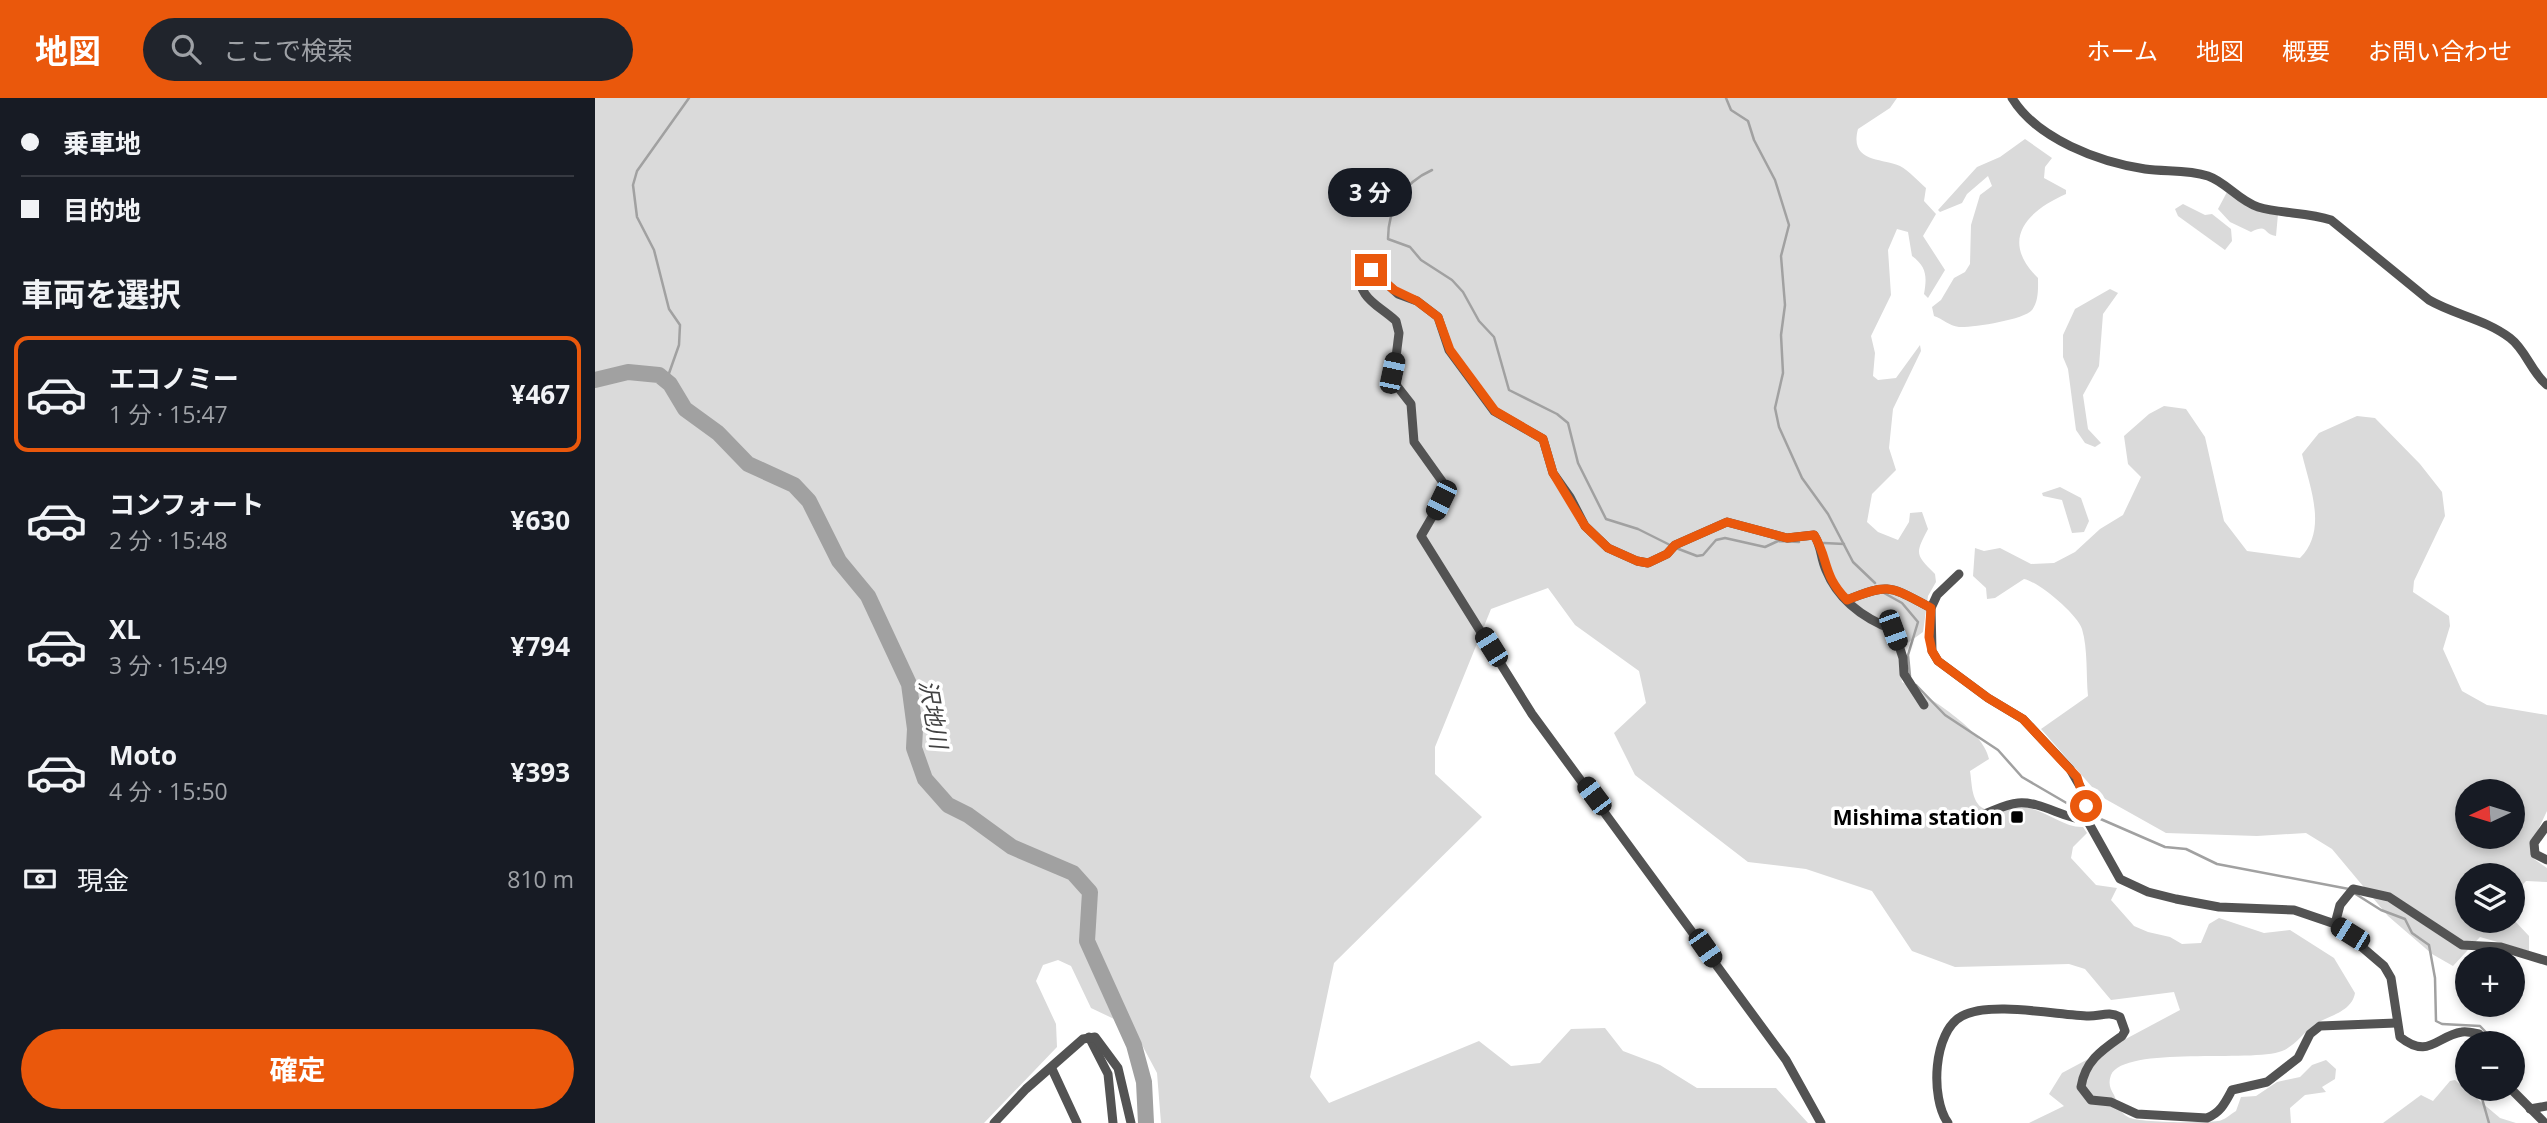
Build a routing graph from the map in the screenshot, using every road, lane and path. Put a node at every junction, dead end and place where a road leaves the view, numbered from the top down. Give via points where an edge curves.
1 (2012, 98) edge
2 (2547, 385) edge
3 (1959, 574) dead end
4 (1847, 600) junction
5 (1931, 608) junction
6 (1924, 705) dead end
7 (1981, 815) dead end
8 (2087, 820) junction
9 (2547, 825) edge
10 (2547, 860) edge
11 (2335, 925) junction
12 (2547, 961) edge
13 (2396, 1023) junction
14 (2455, 1035) edge
15 (1089, 1037) junction
16 (1052, 1069) junction
17 (2522, 1101) edge
18 (2547, 1106) edge
19 (2530, 1109) junction
20 (994, 1123) edge
21 (1077, 1123) edge
22 (1113, 1123) edge
23 (1131, 1123) edge
24 (1821, 1123) edge
25 (1948, 1123) edge
26 (2545, 1123) edge

1 - 2 street via 2057,141 2075,148 2135,167 2185,170 2211,177 2258,207 2332,220 2429,300 2508,336
3 - 5 street via 1937,595
4 - 5 street via 1891,587
4 - 6 street via 1863,616 1893,630 1904,674
4 - 24 street via 1826,571 1814,535 1787,538 1727,522 1675,545 1648,563 1608,548 1585,526 1553,473 1543,439 1495,411 1450,350 1438,317 1371,270 1358,266 1360,284 1370,304 1396,321 1399,333 1392,381 1411,404 1414,442 1444,484 1441,500 1421,536 1532,713 1786,1060
5 - 8 street via 1929,637 1938,661 2023,719 2077,777
7 - 8 street via 2025,803
8 - 11 street via 2120,879 2148,892 2219,907 2294,910
9 - 10 street via 2534,843 2535,854
11 - 12 street via 2340,905 2351,892 2389,897 2462,945 2501,947
11 - 13 street via 2384,966 2393,990
13 - 14 street via 2400,1037 2419,1047
13 - 25 street via 2320,1026 2310,1034 2298,1058 2267,1082 2232,1090 2219,1112 2160,1118 2091,1100 2081,1087 2092,1059 2125,1031 2120,1017 2043,1010 1972,1012 1952,1024 1937,1063 1937,1099
15 - 16 street
15 - 22 street via 1108,1074
15 - 23 street via 1100,1040 1118,1068
16 - 20 street via 1026,1088
16 - 21 street
17 - 19 street
18 - 19 street
19 - 26 street

